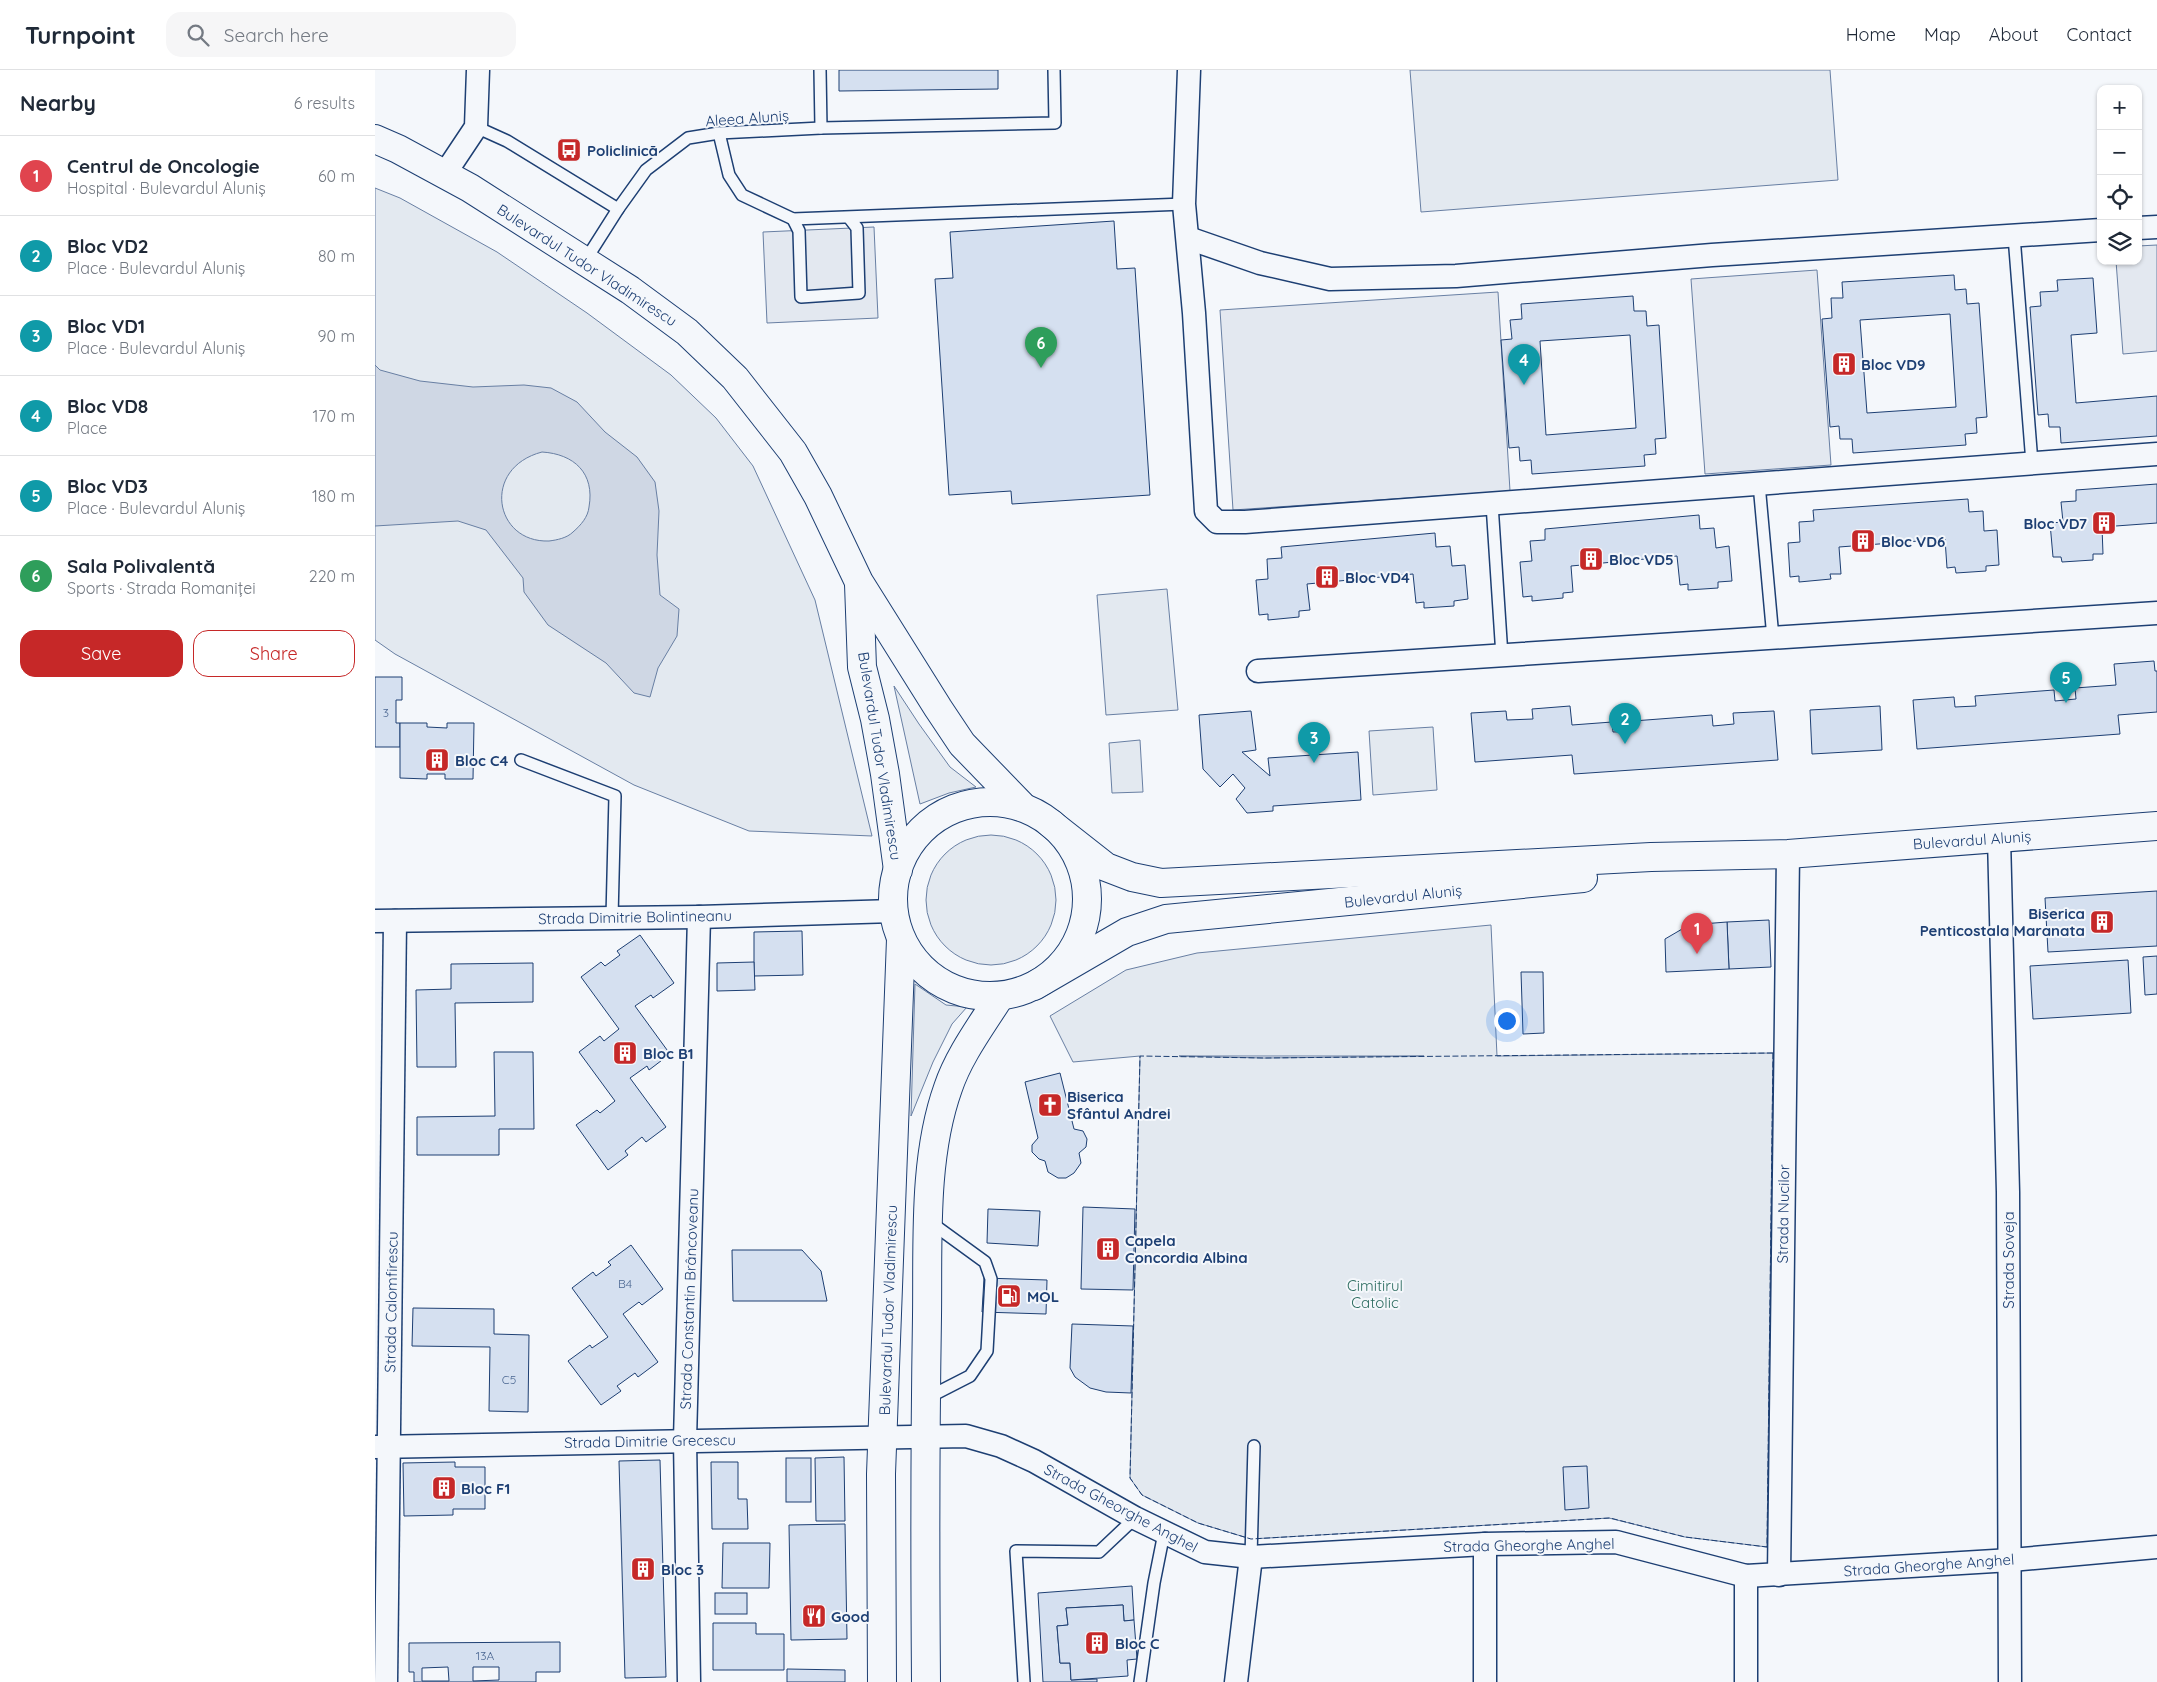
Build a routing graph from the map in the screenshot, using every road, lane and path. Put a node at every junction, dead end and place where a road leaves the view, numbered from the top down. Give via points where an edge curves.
1 (479, 70) edge
2 (820, 70) edge
3 (1054, 70) edge
4 (1189, 70) edge
5 (476, 127) junction
6 (821, 128) junction
7 (719, 133) junction
8 (375, 139) edge
9 (444, 174) junction
10 (1184, 204) junction
11 (618, 209) junction
12 (850, 218) junction
13 (793, 219) junction
14 (2157, 227) edge
15 (2142, 228) edge
16 (2097, 230) edge
17 (2015, 236) junction
18 (1188, 238) junction
19 (585, 261) junction
20 (2157, 454) edge
21 (2032, 464) junction
22 (1759, 484) junction
23 (1492, 504) junction
24 (859, 582) junction
25 (2157, 613) edge
26 (1773, 638) junction
27 (1502, 656) junction
28 (1258, 671) dead end
29 (521, 760) dead end
30 (1021, 805) junction
31 (1050, 823) junction
32 (2157, 826) edge
33 (1999, 838) junction
34 (1788, 854) junction
35 (898, 870) junction
36 (894, 911) junction
37 (611, 917) junction
38 (699, 917) junction
39 (385, 921) edge
40 (901, 938) junction
41 (1034, 986) junction
42 (1000, 996) junction
43 (928, 1220) junction
44 (925, 1398) junction
45 (883, 1438) junction
46 (924, 1438) junction
47 (685, 1440) junction
48 (1254, 1446) dead end
49 (382, 1447) edge
50 (1135, 1518) junction
51 (1164, 1532) junction
52 (1485, 1544) junction
53 (2157, 1547) edge
54 (1251, 1557) junction
55 (2011, 1560) junction
56 (1779, 1575) junction
57 (1747, 1576) junction
58 (385, 1682) edge
59 (689, 1682) edge
60 (882, 1682) edge
61 (926, 1682) edge
62 (1024, 1682) edge
63 (1140, 1682) edge
64 (1236, 1682) edge
65 (1485, 1682) edge
66 (1746, 1682) edge
67 (2010, 1682) edge

1 - 5 street
2 - 6 lane
3 - 6 lane, Aleea Aluniș via 1055,123
4 - 10 street
5 - 9 street
5 - 11 lane via 507,141
6 - 7 lane, Aleea Aluniș
7 - 11 lane, Aleea Aluniș via 688,138 646,170
7 - 13 lane via 729,175 742,195
8 - 9 main road, Bulevardul Tudor Vladimirescu
9 - 19 main road, Bulevardul Tudor Vladimirescu
10 - 12 lane
10 - 18 street
11 - 19 lane, Aleea Aluniș
12 - 13 lane
12 - 13 lane via 857,228 859,293 801,297 799,231
14 - 15 street
16 - 17 street
17 - 18 street via 1712,255 1456,276 1329,279 1260,263
17 - 21 lane
18 - 23 street via 1206,511 1217,522
19 - 24 main road, Bulevardul Tudor Vladimirescu via 687,332 735,378 793,452 819,496
20 - 21 street
21 - 22 street
22 - 23 street
22 - 26 lane
23 - 27 lane
24 - 30 main road, Bulevardul Tudor Vladimirescu via 962,744
24 - 35 main road, Bulevardul Tudor Vladimirescu via 862,667 885,774
25 - 26 street
26 - 27 street
27 - 28 street
29 - 37 lane via 615,796
30 - 31 main road
30 - 35 main road via 990,802 970,804 951,811 918,834
31 - 34 main road, Bulevardul Aluniș via 1106,867 1161,883 1651,857
31 - 41 main road via 1064,836 1083,870 1087,909 1083,928 1065,962
32 - 33 main road, Bulevardul Aluniș
33 - 34 main road, Bulevardul Aluniș
33 - 55 street, Strada Soveja via 2008,1192
34 - 41 main road, Bulevardul Aluniș via 1680,868 1166,919 1127,932
34 - 56 street, Strada Nucilor
35 - 36 main road
36 - 38 street, Strada Dimitrie Bolintineanu
36 - 40 main road
37 - 38 street, Strada Dimitrie Bolintineanu
37 - 39 street, Strada Dimitrie Bolintineanu
38 - 47 street, Strada Constantin Brâncoveanu
39 - 49 street, Strada Calomfirescu
40 - 42 main road via 910,954 934,979 965,994
40 - 45 main road, Bulevardul Tudor Vladimirescu
41 - 42 main road
42 - 43 main road via 948,1087 937,1126
43 - 44 main road
43 - 44 lane via 985,1262 991,1279 987,1351 970,1376
44 - 46 main road
45 - 46 street, Strada Dimitrie Grecescu
45 - 47 street, Strada Dimitrie Grecescu
45 - 60 main road, Bulevardul Tudor Vladimirescu
46 - 50 street, Strada Gheorghe Anghel via 966,1436 1001,1446
46 - 61 main road
47 - 49 street, Strada Dimitrie Grecescu
47 - 59 street, Strada Constantin Brâncoveanu
48 - 54 lane
49 - 58 street, Strada Calomfirescu
50 - 51 street, Strada Gheorghe Anghel
50 - 62 lane via 1099,1552 1016,1551
51 - 54 street, Strada Gheorghe Anghel via 1205,1552
51 - 63 lane
52 - 54 street, Strada Gheorghe Anghel
52 - 57 street, Strada Gheorghe Anghel via 1617,1542
52 - 65 street
53 - 55 street, Strada Gheorghe Anghel
54 - 64 street
55 - 56 street, Strada Gheorghe Anghel
55 - 67 street, Strada Soveja
56 - 57 street, Strada Gheorghe Anghel
57 - 66 street

